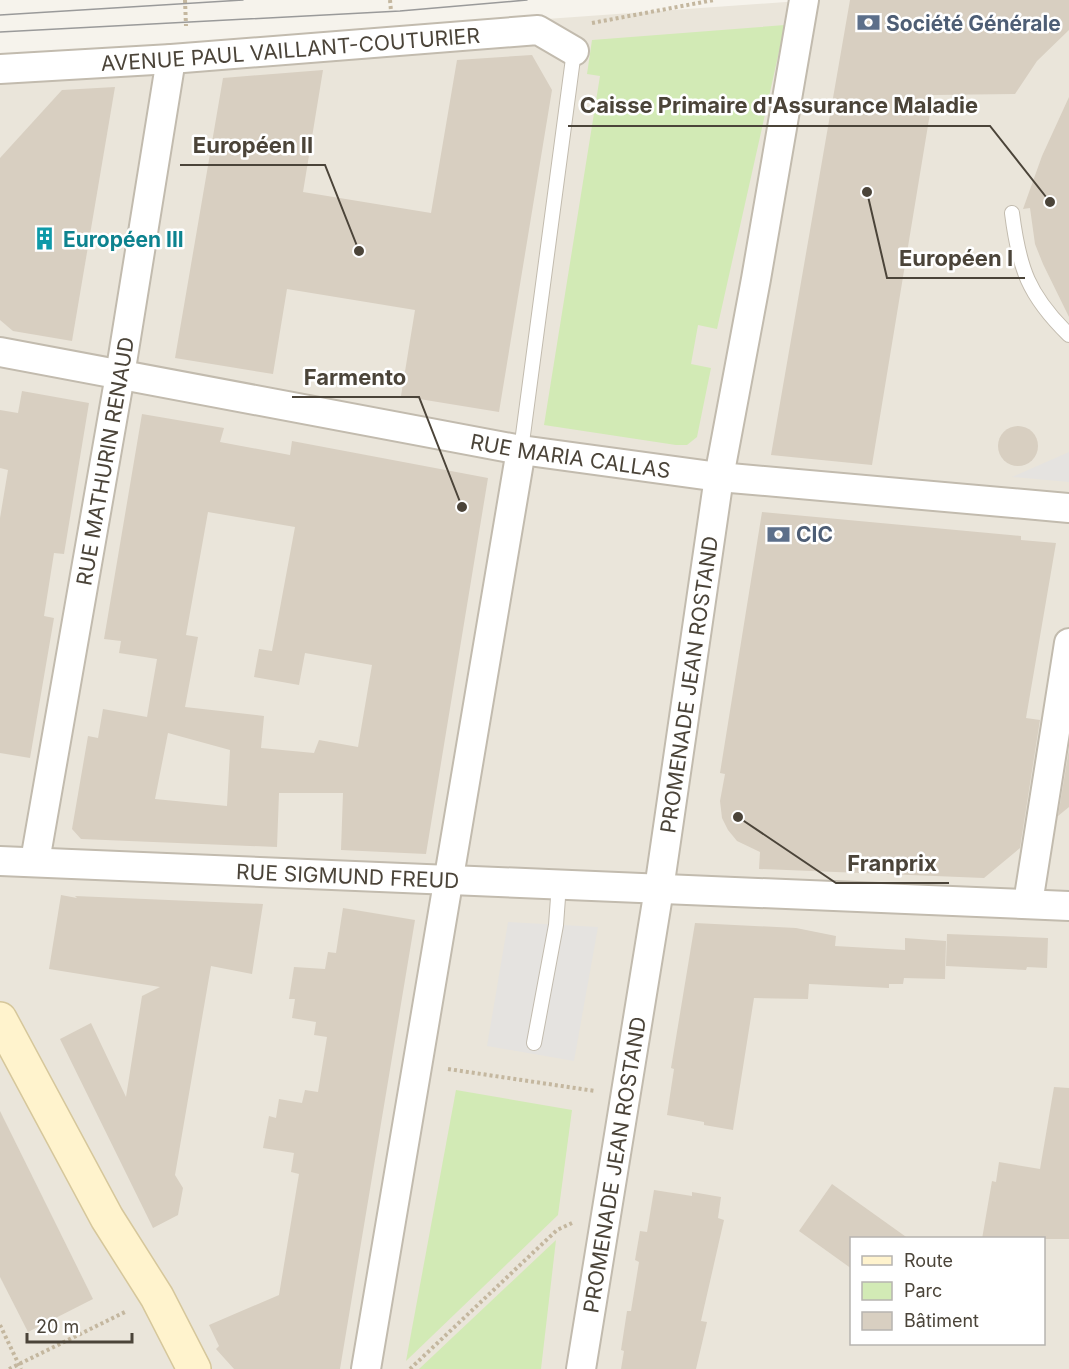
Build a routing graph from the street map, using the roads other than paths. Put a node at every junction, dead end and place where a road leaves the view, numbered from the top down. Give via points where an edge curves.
1 (804, 0) edge
2 (573, 51) joint
3 (171, 58) junction
4 (0, 69) edge
5 (1012, 213) dead end
6 (1069, 335) edge
7 (0, 352) edge
8 (120, 375) junction
9 (521, 450) junction
10 (720, 477) junction
11 (1069, 508) edge
12 (1069, 643) edge
13 (0, 861) edge
14 (35, 861) junction
15 (448, 879) junction
16 (559, 884) junction
17 (659, 888) junction
18 (1028, 903) junction
19 (1069, 906) edge
20 (0, 1019) edge
21 (534, 1043) dead end
22 (107, 1218) junction
23 (192, 1369) edge
24 (366, 1369) edge
25 (581, 1369) edge

1 - 10 street, PROMENADE JEAN ROSTAND
2 - 3 street, AVENUE PAUL VAILLANT-COUTURIER via 538,30
2 - 9 lane
3 - 4 street, AVENUE PAUL VAILLANT-COUTURIER
3 - 8 street, RUE MATHURIN RENAUD
5 - 6 lane via 1024,274 1047,314
7 - 8 street, RUE MARIA CALLAS
8 - 9 street, RUE MARIA CALLAS
8 - 14 street, RUE MATHURIN RENAUD
9 - 10 street, RUE MARIA CALLAS
9 - 15 street
10 - 11 street, RUE MARIA CALLAS
10 - 17 street, PROMENADE JEAN ROSTAND
12 - 18 street
13 - 14 street, RUE SIGMUND FREUD
14 - 15 street, RUE SIGMUND FREUD
15 - 16 street, RUE SIGMUND FREUD
15 - 24 street
16 - 17 street, RUE SIGMUND FREUD
16 - 21 lane via 556,925
17 - 18 street, RUE SIGMUND FREUD
17 - 25 street, PROMENADE JEAN ROSTAND
18 - 19 street, RUE SIGMUND FREUD
20 - 22 street
22 - 23 street via 157,1296
22 - 23 street via 123,1277 150,1329

